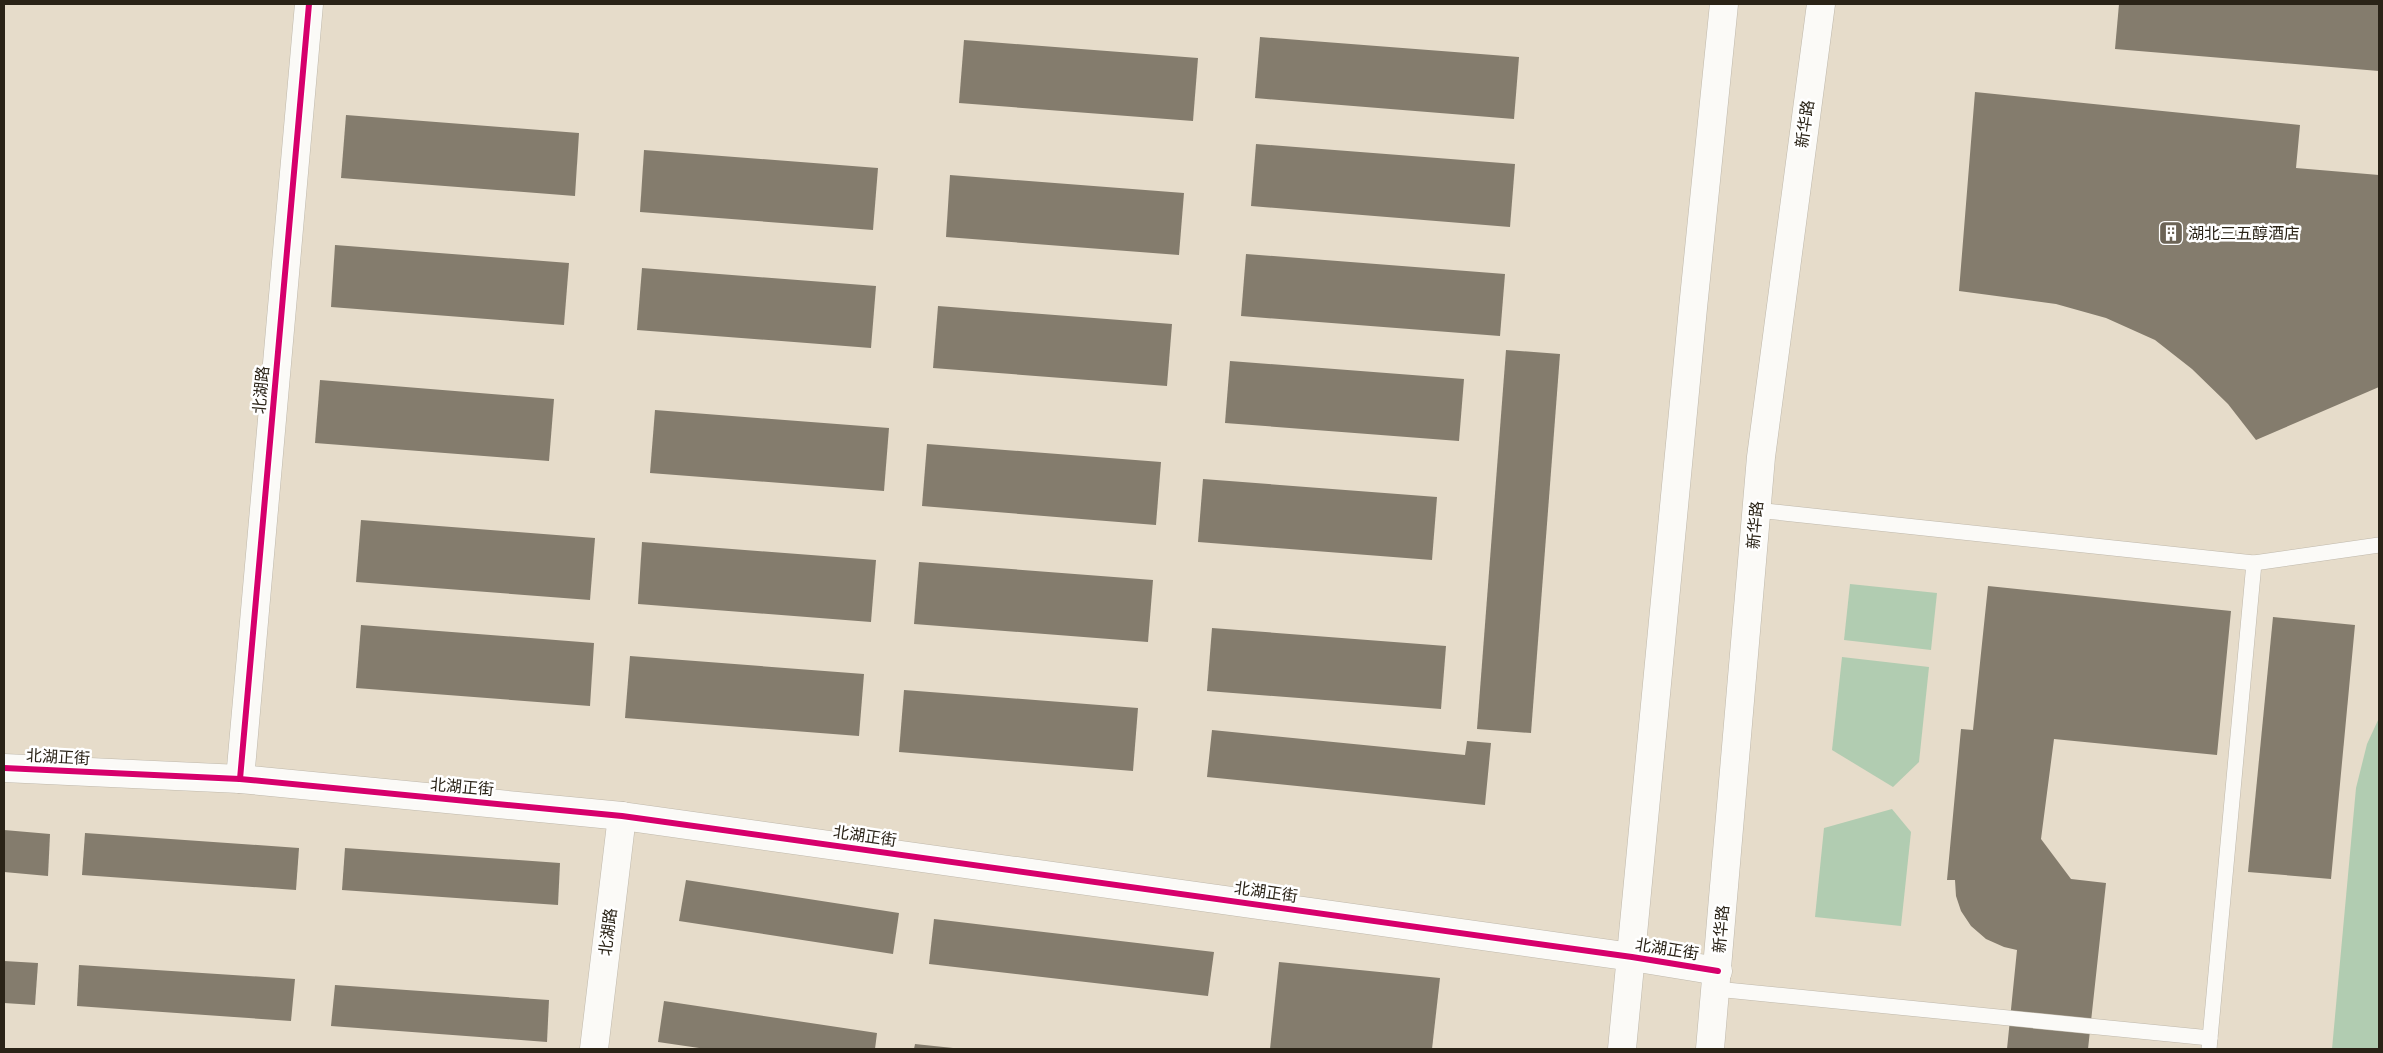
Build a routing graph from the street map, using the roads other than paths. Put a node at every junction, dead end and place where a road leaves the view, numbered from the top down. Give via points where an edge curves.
1 (309, 4) edge
2 (1724, 4) edge
3 (1822, 4) edge
4 (1756, 510) junction
5 (2379, 544) edge
6 (2254, 563) junction
7 (4, 768) edge
8 (240, 779) junction
9 (622, 816) junction
10 (1632, 957) junction
11 (1717, 980) junction
12 (2210, 1044) edge
13 (594, 1049) edge
14 (1622, 1049) edge
15 (1710, 1049) edge

1 - 8 street, 北湖路
2 - 10 street
3 - 4 street, 新华路
4 - 6 lane
4 - 11 street, 新华路
5 - 6 lane
6 - 12 lane
7 - 8 street, 北湖正街
8 - 9 street, 北湖正街
9 - 10 street, 北湖正街
9 - 13 street, 北湖路
10 - 11 street, 北湖正街
10 - 14 street
11 - 12 lane
11 - 15 street, 新华路

